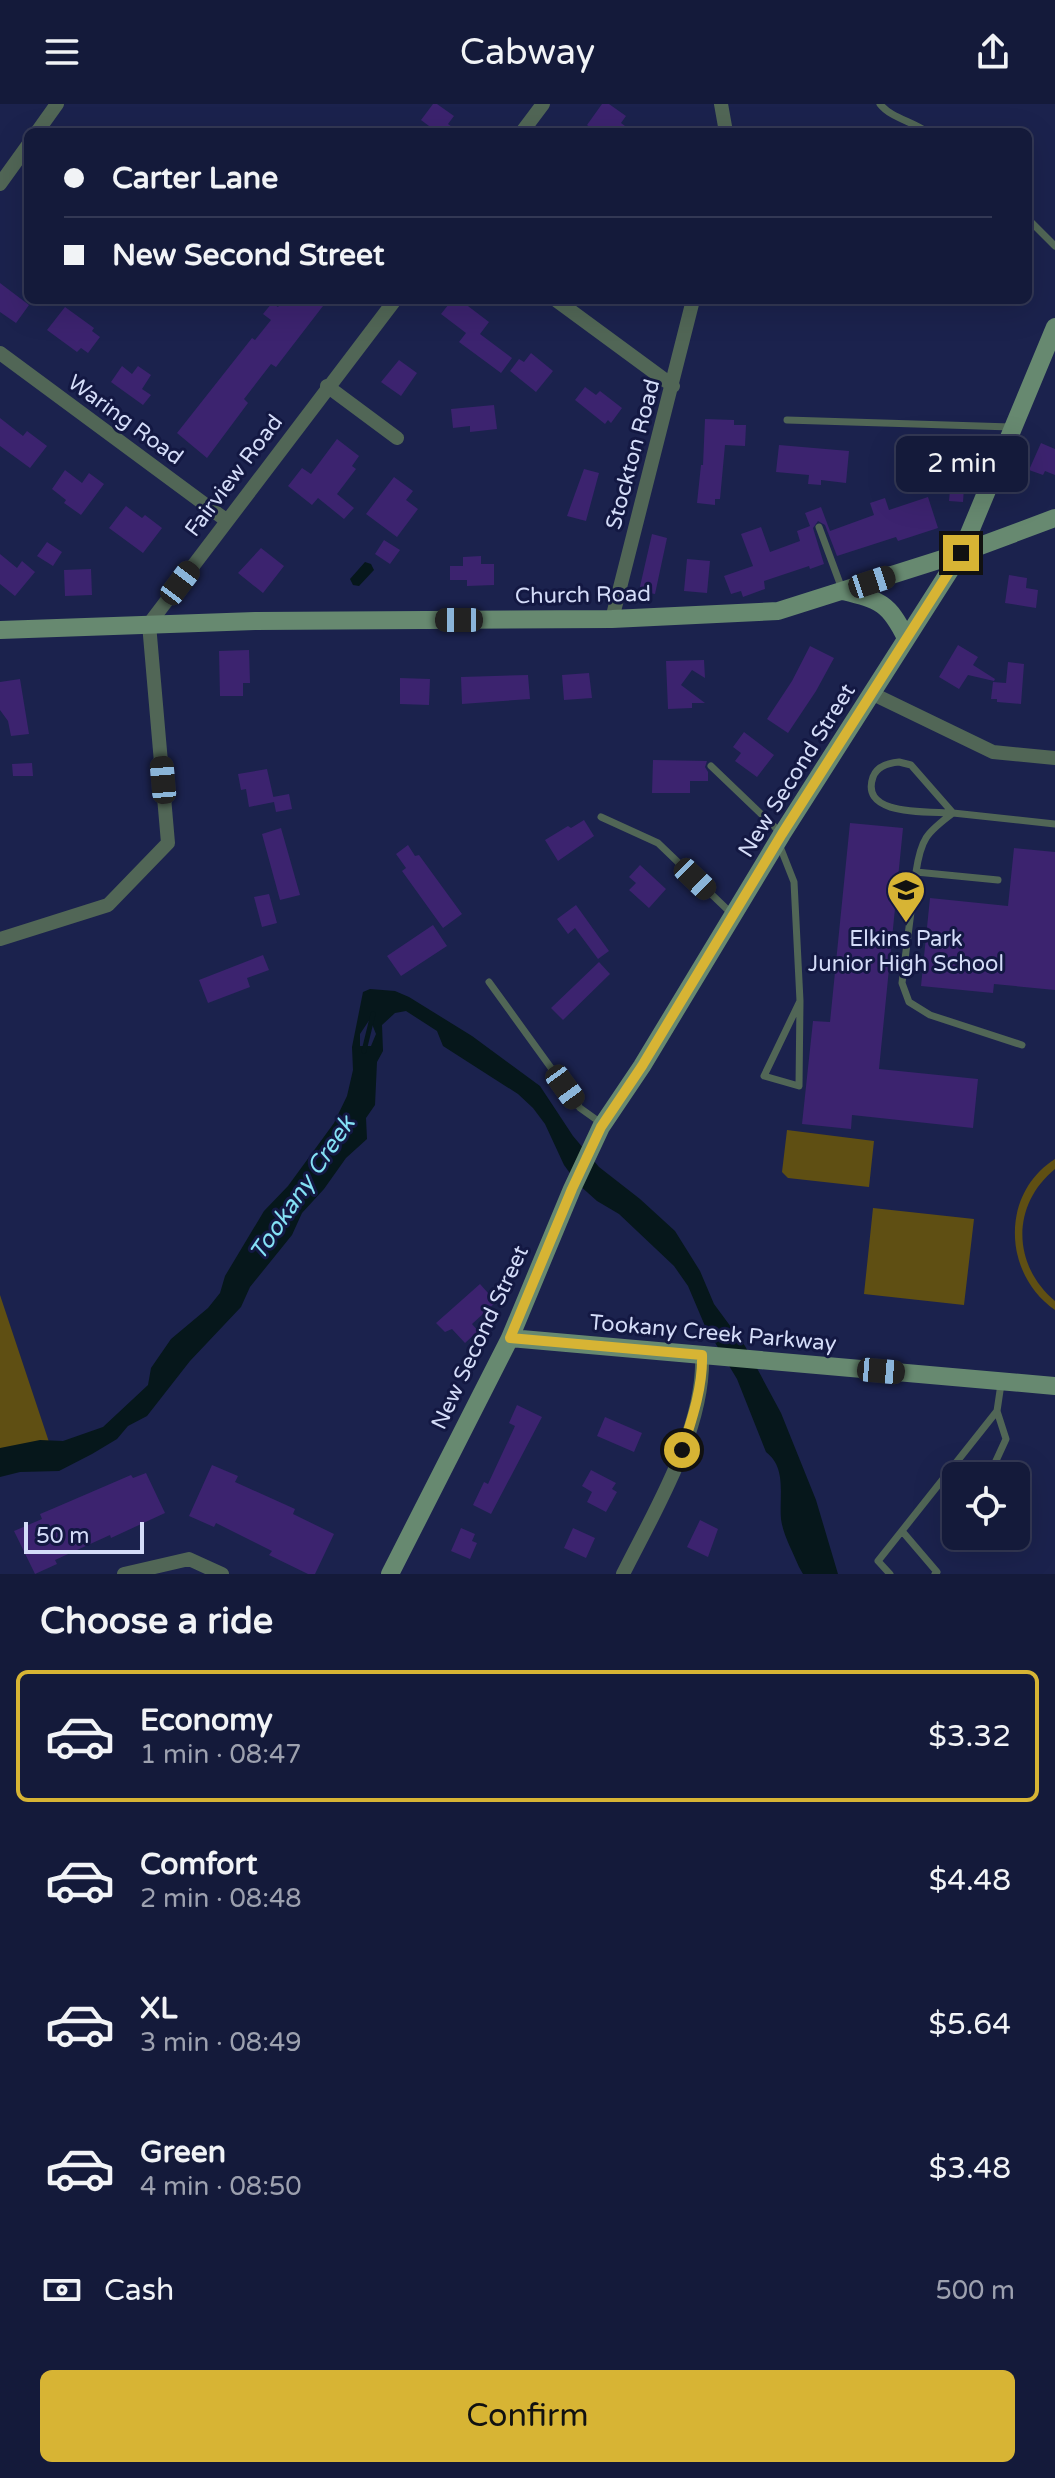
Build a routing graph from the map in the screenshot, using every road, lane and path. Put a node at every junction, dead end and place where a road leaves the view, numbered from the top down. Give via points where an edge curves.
1 (57, 104) edge
2 (543, 104) edge
3 (721, 104) edge
4 (880, 104) edge
5 (40, 128) edge
6 (525, 128) edge
7 (725, 128) edge
8 (921, 128) edge
9 (24, 151) edge
10 (0, 184) edge
11 (1032, 223) edge
12 (1055, 246) edge
13 (392, 304) edge
14 (561, 304) edge
15 (692, 304) edge
16 (1055, 327) edge
17 (0, 353) edge
18 (327, 386) junction
19 (673, 386) junction
20 (787, 420) dead end
21 (1013, 427) junction
22 (397, 438) dead end
23 (1055, 518) edge
24 (226, 520) junction
25 (819, 527) dead end
26 (961, 553) junction
27 (843, 591) junction
28 (612, 619) junction
29 (149, 624) junction
30 (0, 630) edge
31 (906, 638) junction
32 (873, 694) junction
33 (1055, 758) edge
34 (711, 766) dead end
35 (953, 813) junction
36 (601, 817) dead end
37 (1055, 824) edge
38 (780, 838) junction
39 (916, 872) junction
40 (998, 880) dead end
41 (733, 916) junction
42 (0, 939) edge
43 (489, 982) dead end
44 (800, 1001) junction
45 (1022, 1045) dead end
46 (602, 1126) junction
47 (510, 1338) junction
48 (708, 1355) junction
49 (1001, 1382) junction
50 (1055, 1386) edge
51 (997, 1411) junction
52 (995, 1462) edge
53 (902, 1531) junction
54 (937, 1573) edge
55 (124, 1574) edge
56 (222, 1574) edge
57 (390, 1574) edge
58 (623, 1574) edge
59 (890, 1574) edge

1 - 5 street
2 - 6 street
3 - 7 street
4 - 8 lane
9 - 10 street
11 - 12 lane
13 - 18 street, Fairview Road
14 - 19 street
15 - 19 street, Stockton Road
16 - 21 street, New Second Street
17 - 24 street, Waring Road
18 - 22 street
18 - 24 street, Fairview Road
19 - 28 street, Stockton Road
20 - 21 lane
21 - 26 street, New Second Street
23 - 26 street, Church Road
24 - 29 street, Fairview Road
25 - 27 lane
26 - 27 street, Church Road
26 - 31 street, New Second Street
27 - 28 street, Church Road via 778,611
27 - 31 street via 887,606
28 - 29 street, Church Road
29 - 30 street, Church Road
29 - 42 street via 168,843 108,905
31 - 32 street, New Second Street
32 - 33 street via 993,752
32 - 38 street, New Second Street
34 - 38 lane
35 - 35 lane via 911,765 888,763 872,779 872,792 886,808
35 - 37 lane
35 - 39 lane via 927,833
36 - 41 lane via 658,843
38 - 41 street, New Second Street
38 - 44 lane via 794,882
39 - 40 lane
39 - 45 lane via 902,983 909,1002 930,1015
41 - 46 street, New Second Street
43 - 46 lane via 580,1108
44 - 44 lane via 764,1076 799,1086 799,1030
46 - 47 street, New Second Street
47 - 48 street, Tookany Creek Parkway
47 - 57 street, New Second Street
48 - 49 street, Tookany Creek Parkway
48 - 58 street via 682,1450
49 - 50 street, Tookany Creek Parkway
49 - 51 lane
51 - 52 lane via 1006,1439
51 - 53 lane
53 - 54 lane
53 - 59 lane via 878,1561
55 - 56 street via 189,1559

